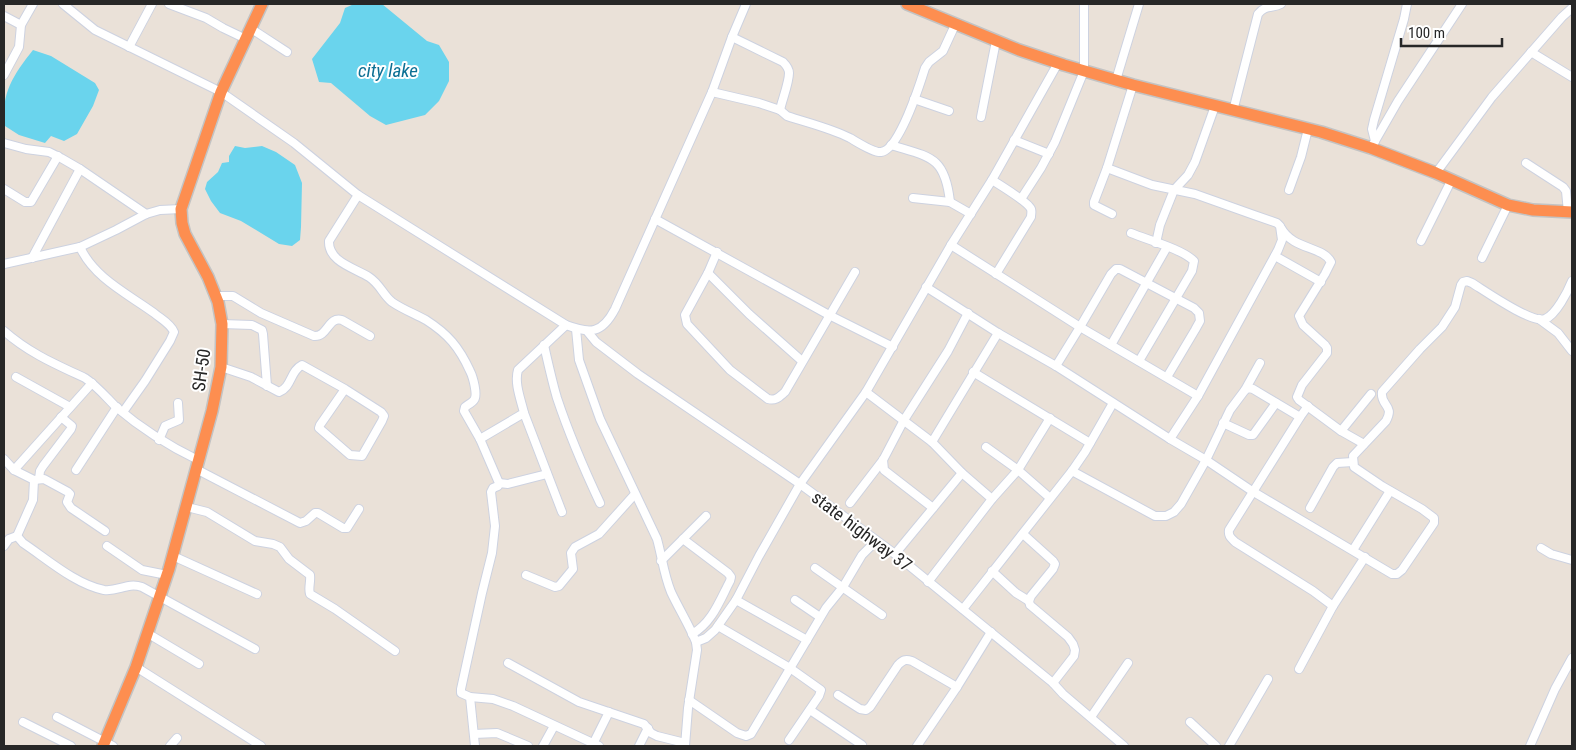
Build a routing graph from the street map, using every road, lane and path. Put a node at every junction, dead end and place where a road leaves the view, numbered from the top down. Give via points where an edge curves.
1 (33, 4) edge
2 (63, 4) edge
3 (152, 4) edge
4 (169, 4) edge
5 (262, 4) edge
6 (746, 4) edge
7 (907, 4) edge
8 (1084, 4) edge
9 (1139, 4) edge
10 (1281, 4) edge
11 (1407, 4) edge
12 (1462, 4) edge
13 (1572, 8) edge
14 (4, 16) edge
15 (21, 25) junction
16 (956, 25) junction
17 (248, 33) junction
18 (732, 37) junction
19 (996, 41) junction
20 (129, 47) junction
21 (287, 52) dead end
22 (1531, 52) junction
23 (1058, 63) junction
24 (1084, 71) junction
25 (4, 75) edge
26 (1572, 77) edge
27 (1116, 80) junction
28 (1133, 85) junction
29 (221, 92) junction
30 (712, 92) junction
31 (914, 99) junction
32 (1215, 106) junction
33 (780, 110) junction
34 (1233, 110) junction
35 (949, 111) dead end
36 (981, 117) dead end
37 (1308, 129) junction
38 (1014, 140) junction
39 (891, 144) junction
40 (1373, 144) junction
41 (5, 145) edge
42 (1049, 154) junction
43 (58, 156) junction
44 (1526, 163) dead end
45 (1107, 168) junction
46 (80, 169) junction
47 (1436, 173) junction
48 (992, 180) junction
49 (1451, 181) junction
50 (4, 189) edge
51 (1174, 190) junction
52 (1289, 190) dead end
53 (358, 195) junction
54 (913, 198) dead end
55 (1021, 200) junction
56 (950, 202) junction
57 (1508, 205) junction
58 (181, 209) junction
59 (1570, 212) edge
60 (146, 214) junction
61 (971, 214) junction
62 (1112, 214) dead end
63 (655, 219) junction
64 (1280, 226) junction
65 (1131, 233) dead end
66 (1421, 241) dead end
67 (1156, 243) junction
68 (951, 245) junction
69 (80, 247) junction
70 (1167, 247) junction
71 (717, 252) junction
72 (1275, 256) junction
73 (32, 258) junction
74 (1482, 258) dead end
75 (4, 264) edge
76 (855, 272) dead end
77 (708, 273) junction
78 (996, 274) junction
79 (1572, 281) edge
80 (1147, 282) junction
81 (1320, 282) junction
82 (926, 287) junction
83 (216, 296) junction
84 (1176, 300) junction
85 (968, 313) junction
86 (829, 315) junction
87 (1539, 319) junction
88 (222, 324) junction
89 (566, 325) junction
90 (1080, 327) junction
91 (576, 329) junction
92 (4, 331) edge
93 (587, 331) junction
94 (998, 333) junction
95 (370, 336) dead end
96 (544, 345) junction
97 (1111, 345) junction
98 (893, 347) junction
99 (1572, 351) edge
100 (802, 361) junction
101 (1139, 361) junction
102 (1260, 363) dead end
103 (1056, 366) junction
104 (221, 367) junction
105 (974, 372) junction
106 (16, 377) dead end
107 (1167, 377) junction
108 (92, 383) junction
109 (267, 386) junction
110 (345, 389) junction
111 (1245, 390) junction
112 (866, 392) junction
113 (1371, 394) dead end
114 (1198, 396) junction
115 (178, 403) dead end
116 (1113, 403) junction
117 (1276, 403) junction
118 (1308, 406) junction
119 (70, 408) junction
120 (120, 410) junction
121 (524, 413) junction
122 (1300, 417) junction
123 (61, 418) junction
124 (1050, 418) junction
125 (904, 420) junction
126 (1223, 423) junction
127 (1341, 431) junction
128 (480, 439) junction
129 (1170, 439) junction
130 (159, 440) junction
131 (932, 442) junction
132 (1090, 443) junction
133 (1364, 444) junction
134 (986, 447) dead end
135 (4, 459) edge
136 (882, 460) junction
137 (1206, 460) junction
138 (1352, 462) junction
139 (197, 465) junction
140 (14, 470) junction
141 (76, 470) dead end
142 (1018, 470) junction
143 (1072, 471) junction
144 (962, 473) junction
145 (547, 474) junction
146 (36, 479) junction
147 (499, 483) junction
148 (800, 484) junction
149 (1252, 491) junction
150 (1390, 491) junction
151 (635, 494) junction
152 (1050, 498) junction
153 (992, 499) junction
154 (600, 503) dead end
155 (850, 503) dead end
156 (187, 507) junction
157 (933, 508) junction
158 (1310, 508) dead end
159 (359, 509) dead end
160 (562, 512) dead end
161 (706, 516) dead end
162 (105, 531) dead end
163 (1023, 534) junction
164 (17, 536) junction
165 (683, 539) junction
166 (876, 541) junction
167 (4, 546) edge
168 (107, 546) dead end
169 (1541, 548) dead end
170 (1353, 550) junction
171 (895, 554) junction
172 (173, 556) junction
173 (1365, 557) junction
174 (1572, 560) edge
175 (661, 561) junction
176 (815, 568) dead end
177 (992, 571) junction
178 (167, 575) junction
179 (526, 575) dead end
180 (928, 582) junction
181 (843, 587) junction
182 (257, 594) dead end
183 (160, 595) junction
184 (736, 600) junction
185 (795, 600) dead end
186 (1029, 601) junction
187 (1333, 606) junction
188 (963, 609) junction
189 (882, 616) dead end
190 (820, 617) junction
191 (718, 626) junction
192 (990, 632) junction
193 (147, 633) junction
194 (692, 634) junction
195 (807, 640) junction
196 (696, 642) junction
197 (255, 649) dead end
198 (395, 650) dead end
199 (1572, 658) edge
200 (508, 663) dead end
201 (1128, 663) dead end
202 (199, 664) dead end
203 (136, 667) junction
204 (790, 668) junction
205 (1300, 669) dead end
206 (1268, 679) dead end
207 (1053, 683) junction
208 (957, 687) junction
209 (838, 695) dead end
210 (470, 697) junction
211 (689, 700) junction
212 (810, 710) junction
213 (609, 712) junction
214 (57, 717) dead end
215 (1091, 717) junction
216 (23, 722) dead end
217 (1190, 722) dead end
218 (554, 726) junction
219 (648, 728) junction
220 (474, 734) junction
221 (176, 738) dead end
222 (789, 740) dead end
223 (685, 744) edge
224 (107, 745) edge
225 (595, 745) edge
226 (862, 745) edge
227 (71, 746) edge
228 (170, 746) edge
229 (260, 746) edge
230 (475, 746) edge
231 (528, 746) edge
232 (543, 746) edge
233 (639, 746) edge
234 (917, 746) edge
235 (1124, 746) edge
236 (1216, 746) edge
237 (1228, 746) edge
238 (1530, 746) edge

1 - 15 street
2 - 20 street via 95,30
3 - 20 street
4 - 17 street via 223,28
5 - 17 highway, SH-50
6 - 18 street
7 - 16 highway
8 - 24 street
9 - 27 street
10 - 34 street via 1266,7 1258,14
11 - 40 street via 1374,120
12 - 40 street
13 - 22 street
14 - 15 street
15 - 25 street via 19,47
16 - 19 highway
16 - 31 street via 943,51 925,68
17 - 21 street
17 - 29 highway, SH-50
18 - 30 street
18 - 33 street via 787,66 789,72
19 - 23 highway
19 - 36 street
20 - 29 street
22 - 26 street
22 - 47 street via 1492,97
23 - 24 highway
23 - 38 street
24 - 27 highway
24 - 42 street
27 - 28 highway
28 - 32 highway
28 - 45 street
29 - 53 street via 294,143
29 - 58 highway, SH-50
30 - 33 street
30 - 63 street
31 - 35 street
31 - 39 street via 903,128
32 - 34 highway
32 - 51 street via 1195,162
33 - 39 street via 787,116 846,136 876,151 883,152
34 - 37 highway
37 - 40 highway
37 - 52 street
38 - 42 street
38 - 48 street
39 - 56 street via 915,151 940,165 949,187
40 - 47 highway
41 - 43 street
42 - 55 street
43 - 46 street
43 - 50 street via 31,202 25,202
44 - 59 street via 1563,187
45 - 51 street
45 - 62 street via 1094,205
46 - 60 street
46 - 73 street
47 - 49 highway
48 - 55 street
48 - 61 street
49 - 57 highway
49 - 66 street
51 - 64 street via 1195,194
51 - 67 street
53 - 89 street
53 - 128 street via 329,241 331,252 338,260 378,284 395,304 427,321 454,342 474,379 475,398 464,411
54 - 56 street
55 - 78 street via 1031,208 1031,217
56 - 61 street
57 - 59 highway
57 - 74 street
58 - 60 street
58 - 83 highway, SH-50 via 185,234
60 - 69 street
61 - 68 street
63 - 71 street
63 - 93 street via 610,317 596,330
64 - 72 street via 1282,240
64 - 81 street via 1294,242 1329,257 1331,262
65 - 67 street
67 - 70 street
68 - 78 street
68 - 82 street
69 - 73 street
69 - 120 street via 106,280 169,325 174,332 145,381
70 - 80 street
70 - 84 street via 1194,261
71 - 77 street
71 - 86 street
72 - 81 street
72 - 114 street
73 - 75 street
76 - 86 street
77 - 100 street
77 - 100 street via 685,315 687,324 730,370 773,400 785,392
78 - 90 street
79 - 87 street via 1552,314
80 - 84 street
80 - 90 street via 1120,269 1113,270
80 - 97 street
81 - 118 street via 1299,316 1303,325 1327,348 1298,393 1297,397
82 - 85 street
82 - 98 street
83 - 88 highway, SH-50
83 - 95 street via 233,296 261,313 314,336 323,334 337,318
84 - 101 street
84 - 107 street via 1194,308 1200,321
85 - 94 street
85 - 125 street
86 - 98 street
86 - 100 street
87 - 99 street via 1558,333
87 - 133 street via 1504,303 1472,282 1463,282 1456,307 1442,327 1382,392 1382,401 1389,409 1389,416
88 - 104 highway, SH-50
88 - 109 street via 252,325 262,330
89 - 91 street
89 - 96 street
90 - 97 street
90 - 103 street
91 - 93 street
91 - 151 street via 579,360 585,379
92 - 108 street via 35,354
93 - 148 street, state highway 37 via 596,342 638,374
94 - 103 street
94 - 105 street
96 - 121 street via 516,375
96 - 154 street via 557,398
97 - 101 street
98 - 112 street
101 - 107 street
102 - 111 street
103 - 116 street
104 - 109 street
104 - 139 highway, SH-50
105 - 124 street
105 - 131 street
106 - 119 street
107 - 114 street
108 - 119 street
108 - 120 street
109 - 110 street via 283,391 294,371 302,365
110 - 110 street via 384,416 362,456 350,455 319,428
111 - 117 street via 1253,389
111 - 126 street
112 - 125 street
112 - 148 street
113 - 127 street
114 - 129 street
115 - 130 street via 178,420 165,426
116 - 129 street
116 - 132 street
117 - 122 street
117 - 126 street via 1253,435
118 - 122 street
118 - 127 street
119 - 123 street
120 - 130 street
120 - 141 street
121 - 128 street
121 - 145 street
122 - 149 street
123 - 140 street
123 - 146 street via 72,426 71,430
124 - 132 street
124 - 142 street
125 - 131 street
125 - 136 street
126 - 137 street
127 - 133 street
128 - 147 street
129 - 137 street
130 - 139 street
131 - 144 street
132 - 143 street
133 - 138 street
134 - 142 street
135 - 140 street
136 - 155 street
136 - 157 street via 884,470
137 - 143 street via 1181,504 1166,516 1155,516
137 - 149 street
138 - 150 street
138 - 158 street via 1332,467
139 - 156 highway, SH-50
139 - 159 street via 300,523 318,513 347,528
140 - 146 street
142 - 152 street
142 - 153 street
143 - 152 street
144 - 153 street
144 - 157 street
145 - 147 street via 508,484
145 - 160 street
146 - 162 street via 47,480 68,492 68,506
146 - 164 street via 32,500
147 - 210 street via 491,492 495,526 492,553 461,689 463,695
148 - 166 street, state highway 37
148 - 184 street
149 - 170 street
149 - 187 street via 1229,530 1230,538
150 - 170 street
150 - 173 street via 1430,514 1434,523 1397,574
151 - 175 street via 657,539
151 - 179 street via 599,534 575,547 571,553 573,569 559,586
152 - 163 street
153 - 180 street
156 - 172 highway, SH-50
156 - 198 street via 206,512 255,542 280,547 289,559 310,575 310,594
157 - 171 street
161 - 165 street
163 - 177 street
163 - 186 street via 1055,564
164 - 167 street
164 - 183 street via 78,580 107,590 137,585
165 - 175 street
165 - 194 street via 731,577 711,617
166 - 171 street, state highway 37
166 - 181 street via 862,556
168 - 178 street via 142,570
169 - 174 street
170 - 173 street
171 - 180 street, state highway 37
172 - 178 highway, SH-50
172 - 182 street
173 - 187 street
175 - 194 street via 671,591
176 - 181 street
177 - 186 street
177 - 188 street
178 - 183 highway, SH-50
180 - 188 street, state highway 37
181 - 189 street
181 - 190 street
183 - 193 highway, SH-50
183 - 197 street
184 - 191 street
184 - 195 street
185 - 190 street
186 - 207 street via 1035,610 1068,637 1076,650
187 - 205 street
188 - 192 street, state highway 37
190 - 195 street
191 - 196 street via 711,636
191 - 204 street
192 - 207 street, state highway 37
192 - 208 street
193 - 202 street
193 - 203 highway, SH-50
194 - 196 street
195 - 204 street
196 - 211 street
199 - 238 street
200 - 213 street via 579,702
201 - 215 street
203 - 224 highway, SH-50
203 - 229 street
204 - 211 street via 751,734 746,736
204 - 212 street via 821,690
206 - 237 street
207 - 215 street, state highway 37
208 - 209 street via 906,659 898,665 866,710
208 - 234 street
210 - 218 street via 502,702
210 - 220 street
211 - 223 street
212 - 222 street
212 - 226 street
213 - 219 street
213 - 225 street
214 - 224 street
215 - 235 street, state highway 37
216 - 227 street
217 - 236 street
218 - 225 street
218 - 232 street
219 - 223 street via 657,736
219 - 233 street
220 - 230 street
220 - 231 street via 497,733
221 - 228 street

